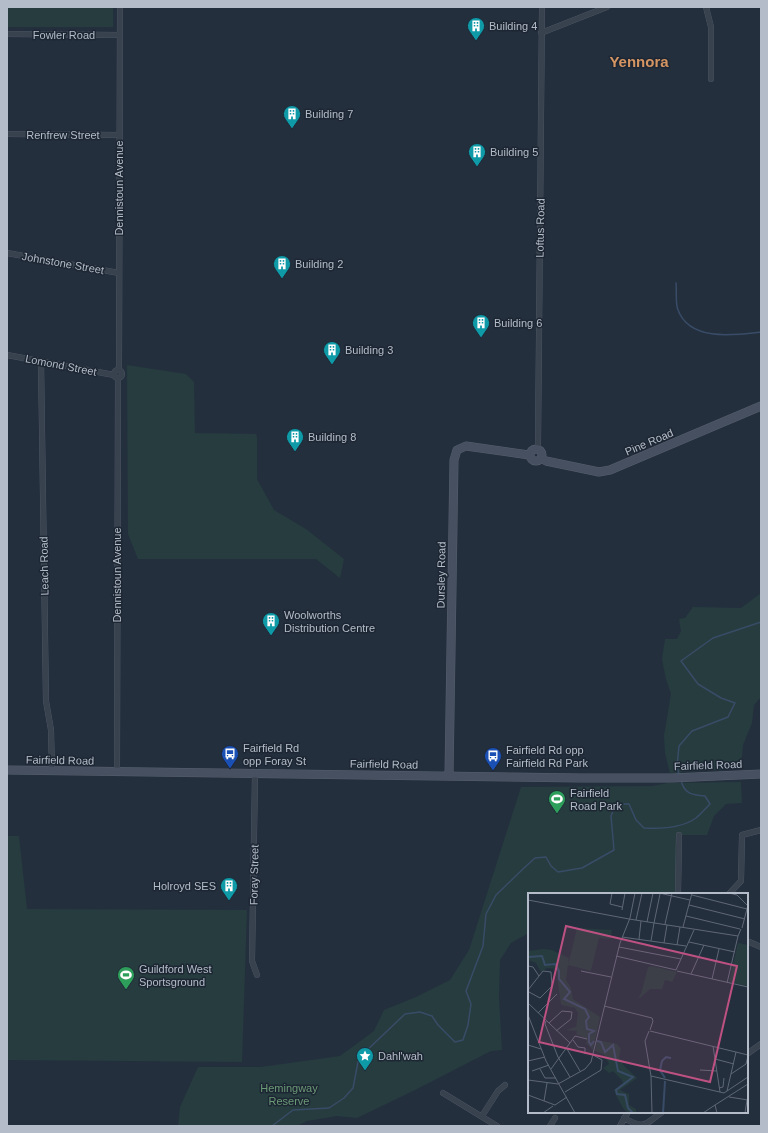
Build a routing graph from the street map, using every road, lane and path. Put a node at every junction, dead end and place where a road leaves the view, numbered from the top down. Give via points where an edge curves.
1 (120, 7) edge
2 (542, 7) edge
3 (607, 7) edge
4 (706, 7) edge
5 (541, 33) junction
6 (7, 34) edge
7 (120, 35) junction
8 (711, 79) dead end
9 (7, 134) edge
10 (120, 135) junction
11 (7, 253) edge
12 (119, 273) junction
13 (7, 355) edge
14 (41, 361) junction
15 (116, 376) junction
16 (761, 406) edge
17 (537, 448) junction
18 (530, 455) junction
19 (541, 458) junction
20 (7, 770) edge
21 (52, 771) junction
22 (116, 772) junction
23 (255, 774) junction
24 (761, 774) edge
25 (449, 776) junction
26 (761, 830) edge
27 (679, 835) dead end
28 (678, 893) edge
29 (730, 893) edge
30 (748, 941) edge
31 (761, 946) edge
32 (257, 975) dead end
33 (761, 1044) edge
34 (748, 1053) edge
35 (505, 1084) dead end
36 (443, 1093) dead end
37 (627, 1113) edge
38 (661, 1113) edge
39 (482, 1116) junction
40 (555, 1118) dead end
41 (624, 1118) junction
42 (497, 1126) edge
43 (550, 1126) edge
44 (620, 1126) edge

1 - 7 street, Dennistoun Avenue
2 - 5 street, Loftus Road
3 - 5 street
4 - 8 street via 711,27
5 - 17 street, Loftus Road
6 - 7 street, Fowler Road
7 - 10 street, Dennistoun Avenue
9 - 10 street, Renfrew Street
10 - 12 street, Dennistoun Avenue
11 - 12 street, Johnstone Street
12 - 15 street, Dennistoun Avenue via 119,370 115,371
13 - 14 street, Lomond Street
14 - 15 street, Lomond Street
14 - 21 street, Leach Road via 46,701 51,730
15 - 22 street, Dennistoun Avenue
16 - 19 main road, Pine Road via 610,470 599,472
17 - 18 main road via 532,450
17 - 19 main road via 542,452
18 - 19 main road via 534,461
18 - 25 main road, Dursley Road via 466,446 458,450 454,460
20 - 21 main road, Fairfield Road
21 - 22 main road, Fairfield Road
22 - 23 main road, Fairfield Road
23 - 25 main road, Fairfield Road
23 - 32 street, Foray Street via 252,961
24 - 25 main road, Fairfield Road via 672,778
26 - 29 street via 742,835 741,881
27 - 28 street
30 - 31 street
33 - 34 street
35 - 39 street
36 - 39 street
37 - 41 street
38 - 41 street via 638,1126
39 - 42 street
40 - 43 street
41 - 44 street

